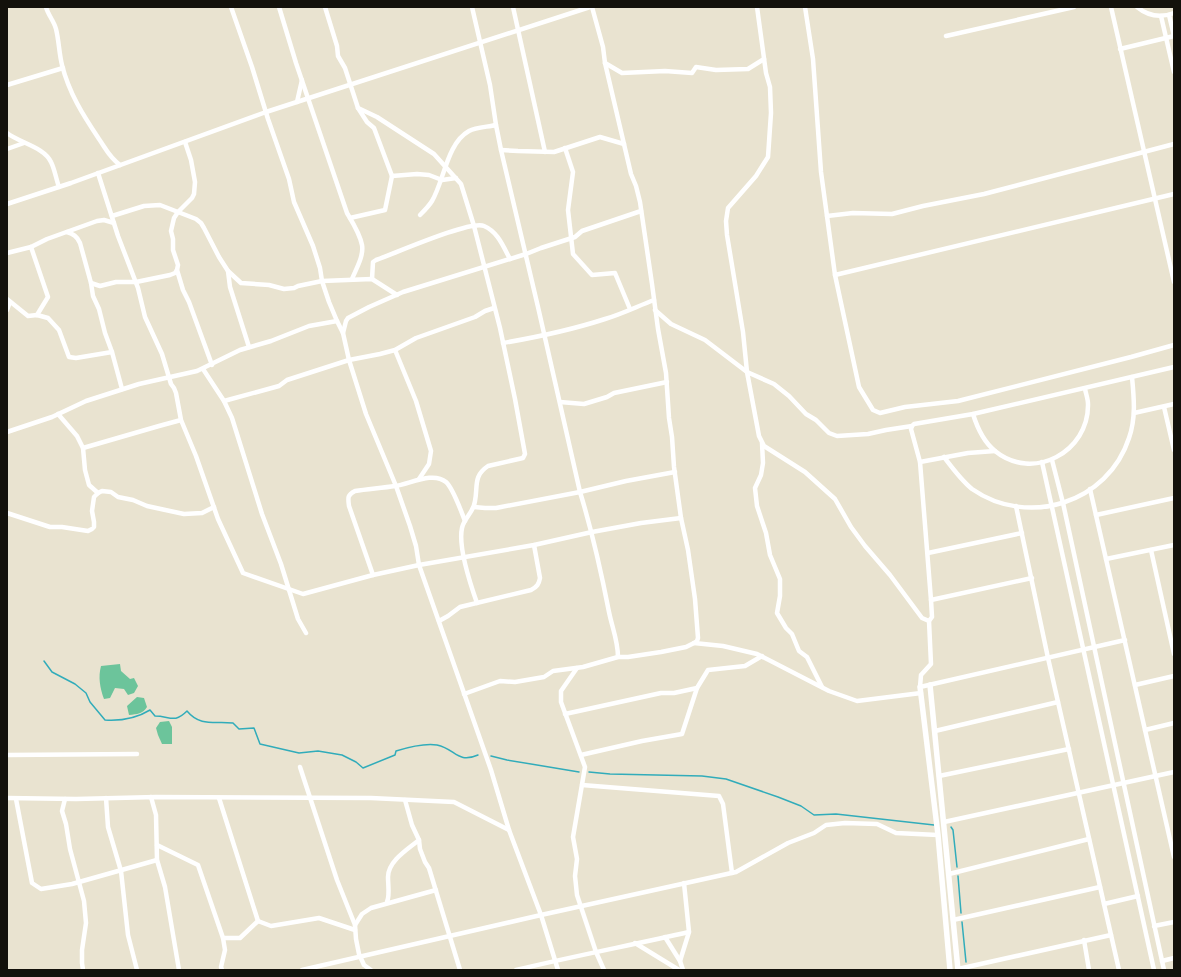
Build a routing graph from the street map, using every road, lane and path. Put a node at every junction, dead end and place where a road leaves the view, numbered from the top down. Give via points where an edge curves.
1 (46, 7) edge
2 (231, 7) edge
3 (279, 7) edge
4 (325, 7) edge
5 (472, 7) edge
6 (513, 7) edge
7 (591, 7) edge
8 (757, 7) edge
9 (805, 7) edge
10 (1074, 7) edge
11 (1111, 7) edge
12 (1137, 7) edge
13 (1172, 14) edge
14 (1161, 16) junction
15 (518, 30) junction
16 (946, 36) dead end
17 (1174, 36) edge
18 (1166, 37) junction
19 (481, 42) junction
20 (1120, 48) junction
21 (764, 59) junction
22 (605, 62) junction
23 (63, 68) junction
24 (1174, 72) edge
25 (302, 80) junction
26 (351, 84) junction
27 (7, 85) edge
28 (308, 98) junction
29 (298, 102) junction
30 (358, 108) junction
31 (266, 112) junction
32 (496, 125) junction
33 (7, 133) edge
34 (185, 142) junction
35 (24, 143) junction
36 (624, 144) junction
37 (1174, 144) edge
38 (565, 148) junction
39 (7, 149) edge
40 (501, 150) junction
41 (1144, 151) junction
42 (546, 152) junction
43 (120, 165) junction
44 (446, 168) junction
45 (98, 173) junction
46 (392, 176) junction
47 (456, 178) junction
48 (442, 180) junction
49 (59, 187) junction
50 (1174, 194) edge
51 (1155, 198) junction
52 (7, 204) edge
53 (641, 211) junction
54 (178, 212) junction
55 (420, 215) dead end
56 (112, 216) junction
57 (827, 216) junction
58 (350, 218) junction
59 (114, 223) junction
60 (474, 226) junction
61 (67, 232) junction
62 (571, 238) junction
63 (31, 247) junction
64 (7, 253) edge
65 (526, 254) junction
66 (510, 259) junction
67 (484, 267) junction
68 (178, 270) junction
69 (228, 271) junction
70 (835, 275) junction
71 (352, 279) junction
72 (372, 279) junction
73 (136, 282) junction
74 (322, 282) junction
75 (1174, 282) edge
76 (91, 284) junction
77 (397, 295) junction
78 (8, 300) edge
79 (654, 300) junction
80 (494, 308) junction
81 (630, 309) junction
82 (7, 310) edge
83 (655, 310) junction
84 (36, 315) junction
85 (337, 321) junction
86 (343, 333) junction
87 (545, 336) junction
88 (503, 343) junction
89 (1174, 345) edge
90 (249, 347) junction
91 (395, 350) junction
92 (112, 352) junction
93 (349, 360) junction
94 (212, 365) junction
95 (1174, 367) edge
96 (203, 369) junction
97 (747, 372) junction
98 (1132, 377) junction
99 (169, 378) junction
100 (667, 382) junction
101 (122, 389) junction
102 (1085, 389) junction
103 (224, 401) junction
104 (560, 402) junction
105 (1174, 404) edge
106 (1164, 407) junction
107 (58, 414) junction
108 (973, 414) junction
109 (1134, 414) junction
110 (181, 420) junction
111 (912, 426) junction
112 (7, 432) edge
113 (762, 442) junction
114 (83, 448) junction
115 (1174, 450) edge
116 (995, 451) junction
117 (944, 457) junction
118 (1052, 460) junction
119 (920, 462) junction
120 (1042, 462) junction
121 (675, 472) junction
122 (418, 480) junction
123 (396, 486) junction
124 (1090, 489) junction
125 (580, 492) junction
126 (98, 493) junction
127 (1174, 498) edge
128 (1063, 503) junction
129 (1016, 506) junction
130 (1052, 506) junction
131 (214, 507) junction
132 (474, 507) junction
133 (7, 513) edge
134 (1096, 515) junction
135 (681, 518) junction
136 (465, 520) junction
137 (592, 532) junction
138 (1022, 533) junction
139 (534, 545) junction
140 (1174, 545) edge
141 (1151, 550) junction
142 (928, 553) junction
143 (464, 558) junction
144 (1106, 559) junction
145 (419, 565) junction
146 (372, 575) junction
147 (1032, 578) junction
148 (289, 589) junction
149 (931, 600) junction
150 (477, 603) junction
151 (439, 621) junction
152 (929, 621) junction
153 (1171, 630) edge
154 (306, 633) dead end
155 (1125, 640) junction
156 (694, 643) junction
157 (1094, 648) junction
158 (1084, 650) junction
159 (1174, 654) edge
160 (762, 656) junction
161 (618, 657) junction
162 (1048, 658) junction
163 (577, 668) junction
164 (1174, 676) edge
165 (930, 685) junction
166 (1135, 685) junction
167 (822, 687) junction
168 (697, 688) junction
169 (920, 690) junction
170 (464, 694) junction
171 (1058, 702) junction
172 (565, 714) junction
173 (1174, 723) edge
174 (1145, 730) junction
175 (935, 731) junction
176 (1069, 749) junction
177 (137, 754) dead end
178 (7, 755) edge
179 (581, 755) junction
180 (300, 767) dead end
181 (1174, 772) edge
182 (939, 776) junction
183 (1156, 776) junction
184 (1124, 783) junction
185 (582, 785) junction
186 (1114, 785) junction
187 (1079, 793) junction
188 (151, 797) junction
189 (7, 798) edge
190 (65, 798) junction
191 (106, 798) junction
192 (219, 798) junction
193 (310, 798) junction
194 (16, 799) junction
195 (405, 800) junction
196 (944, 822) junction
197 (509, 830) junction
198 (938, 835) junction
199 (1089, 839) junction
200 (419, 840) junction
201 (157, 844) junction
202 (1174, 857) edge
203 (157, 860) junction
204 (121, 871) junction
205 (732, 872) junction
206 (949, 874) junction
207 (80, 882) junction
208 (684, 883) junction
209 (1100, 887) junction
210 (436, 890) junction
211 (1138, 896) junction
212 (387, 902) junction
213 (1104, 904) junction
214 (581, 906) junction
215 (541, 915) junction
216 (953, 920) junction
217 (258, 921) junction
218 (1174, 922) edge
219 (1154, 926) junction
220 (355, 928) junction
221 (689, 932) junction
222 (1111, 934) junction
223 (451, 936) junction
224 (665, 937) junction
225 (223, 938) junction
226 (1084, 940) junction
227 (635, 943) junction
228 (596, 952) junction
229 (360, 957) junction
230 (1174, 958) edge
231 (555, 960) junction
232 (680, 961) junction
233 (1162, 961) junction
234 (316, 968) edge
235 (958, 969) edge
236 (83, 970) edge
237 (136, 970) edge
238 (179, 970) edge
239 (222, 970) edge
240 (302, 970) edge
241 (371, 970) edge
242 (460, 970) edge
243 (516, 970) edge
244 (558, 970) edge
245 (604, 970) edge
246 (679, 970) edge
247 (682, 970) edge
248 (950, 970) edge
249 (1089, 970) edge
250 (1119, 970) edge
251 (1154, 970) edge
252 (1164, 970) edge

1 - 23 street via 56,30
2 - 31 street
3 - 25 street
4 - 26 street via 338,56
5 - 19 street
6 - 15 street
7 - 15 street
7 - 22 street
8 - 21 street
9 - 57 street via 813,59 821,172
10 - 16 street
11 - 20 street
12 - 14 street via 1147,14
13 - 14 street
13 - 17 street
14 - 18 street
15 - 19 street
15 - 42 street
17 - 18 street
18 - 20 street
18 - 24 street
19 - 26 street
19 - 32 street
20 - 41 street
21 - 22 street via 748,69 716,70 696,67 692,73 622,73
21 - 97 street via 770,87 768,157 756,176 728,208 726,221
22 - 36 street
23 - 27 street
23 - 43 street via 67,83 82,114 109,155
25 - 28 street
25 - 29 street
26 - 28 street
26 - 30 street
28 - 29 street
28 - 58 street
29 - 31 street
30 - 44 street via 434,154
30 - 46 street via 374,128
31 - 34 street
31 - 74 street via 289,179 294,202 313,246
32 - 40 street
32 - 44 street via 470,130 461,136
33 - 35 street
34 - 43 street
34 - 54 street via 195,182 194,194
35 - 39 street
35 - 49 street via 40,150 51,161
36 - 38 street via 600,137
36 - 53 street
37 - 41 street
38 - 42 street
38 - 62 street via 573,172 568,210
40 - 42 street
40 - 65 street
41 - 51 street
41 - 57 street via 984,194 892,214 853,213
43 - 45 street
44 - 47 street
44 - 48 street
45 - 49 street
45 - 56 street
46 - 48 street via 417,174
46 - 58 street via 385,210
47 - 48 street
47 - 60 street via 461,184
48 - 55 street via 432,202
49 - 52 street
50 - 51 street
51 - 70 street
51 - 75 street
53 - 62 street via 582,231
53 - 79 street
54 - 56 street via 160,205 144,206
54 - 68 street via 171,231
54 - 69 street via 201,223
56 - 59 street
57 - 70 street
58 - 71 street via 362,246 360,260
59 - 61 street via 97,221
59 - 73 street
60 - 66 street via 485,226 493,231
60 - 67 street
60 - 72 street via 376,260 372,266
61 - 63 street
61 - 76 street via 78,239
62 - 65 street
62 - 81 street via 573,254 592,275 615,273
63 - 64 street
63 - 84 street via 48,297
65 - 66 street
65 - 87 street
66 - 67 street
67 - 77 street
67 - 80 street
68 - 73 street via 170,275
68 - 94 street via 183,290
69 - 74 street via 241,283 284,289
69 - 90 street via 230,287
70 - 89 street via 859,387 873,410 880,413 905,407 958,401
71 - 72 street
71 - 74 street
72 - 77 street
73 - 76 street via 116,282 100,286
73 - 99 street via 144,317 162,354
74 - 85 street
76 - 92 street
77 - 86 street via 348,318
78 - 82 street
78 - 84 street via 28,316
79 - 81 street
79 - 83 street
80 - 88 street
80 - 91 street via 416,338
81 - 87 street via 600,321
83 - 97 street via 671,324 705,340
83 - 100 street
84 - 92 street via 48,318 59,330 69,357
85 - 86 street
85 - 90 street via 309,326
86 - 93 street
87 - 88 street
87 - 104 street
88 - 132 street via 525,454 524,458 484,469 476,482
90 - 94 street
91 - 93 street
91 - 122 street via 416,401 431,452 428,464
92 - 101 street
93 - 103 street via 286,380 278,386
93 - 123 street via 366,414
94 - 96 street
95 - 98 street
96 - 99 street
96 - 103 street
97 - 111 street via 774,384 829,433 837,436 868,434
97 - 113 street
98 - 102 street
98 - 109 street
99 - 101 street
99 - 110 street via 176,393
100 - 104 street via 614,393 584,404
100 - 121 street
101 - 107 street
102 - 108 street
102 - 118 street via 1088,403 1083,431 1075,443
103 - 148 street via 232,418
104 - 125 street
105 - 106 street
106 - 109 street
106 - 115 street
107 - 112 street
107 - 114 street via 77,436
108 - 111 street
108 - 116 street via 977,427
109 - 124 street via 1129,438 1121,455 1110,471
110 - 114 street
110 - 131 street
111 - 119 street
113 - 152 street via 764,446 805,472 835,499 865,546 922,618
113 - 167 street via 763,463 756,488 757,506 770,555 780,579 777,613 792,634 799,651 807,657
114 - 126 street via 89,485
116 - 117 street
116 - 120 street via 1016,461
117 - 119 street
117 - 129 street via 957,475 972,488 990,499
118 - 120 street
118 - 128 street
119 - 142 street
120 - 130 street
121 - 125 street
121 - 135 street
122 - 123 street
122 - 136 street via 444,480 449,485
123 - 145 street via 416,546
123 - 146 street via 355,491 350,493 348,499
124 - 128 street via 1081,496
124 - 134 street
125 - 132 street via 496,508
125 - 137 street
126 - 131 street via 111,492 118,497 147,506 184,514 202,513
126 - 133 street via 94,497 92,511 94,527 88,531 50,526
127 - 134 street
128 - 130 street
128 - 157 street
129 - 130 street
129 - 138 street
130 - 158 street
131 - 148 street via 243,573
132 - 136 street
134 - 144 street
135 - 137 street
135 - 156 street via 695,599 698,638
136 - 143 street via 461,536
137 - 139 street
137 - 161 street via 618,645
138 - 142 street
138 - 147 street
139 - 143 street
139 - 150 street via 540,578 537,586 531,590
140 - 141 street
141 - 144 street
141 - 153 street
142 - 149 street
143 - 145 street
143 - 150 street
144 - 155 street
145 - 146 street
145 - 151 street
146 - 148 street via 303,594
147 - 149 street
147 - 162 street
148 - 154 street via 298,619
149 - 152 street via 932,617
150 - 151 street via 460,607
151 - 170 street
152 - 169 street via 931,664 921,675
153 - 159 street
155 - 157 street
155 - 166 street
156 - 160 street via 723,646
156 - 161 street via 661,652
157 - 158 street
157 - 184 street
158 - 162 street
158 - 186 street
160 - 167 street
160 - 168 street via 745,666 708,670
161 - 163 street
162 - 165 street
162 - 171 street
163 - 170 street via 553,671 544,677 515,682 500,681
163 - 172 street via 561,691
164 - 166 street
165 - 169 street
165 - 175 street
166 - 174 street
167 - 169 street via 858,701
168 - 172 street
168 - 179 street via 682,734
169 - 198 street
170 - 197 street
171 - 175 street
171 - 176 street
172 - 179 street
173 - 174 street
174 - 183 street
175 - 182 street
176 - 182 street
176 - 187 street
177 - 178 street
179 - 185 street via 585,767
180 - 193 street
181 - 183 street
182 - 196 street
183 - 184 street
183 - 202 street
184 - 186 street
184 - 219 street
185 - 205 street via 720,796
185 - 214 street via 573,837 577,859 577,894
186 - 187 street
186 - 211 street
187 - 196 street
187 - 199 street
188 - 191 street
188 - 192 street
188 - 201 street via 156,815
189 - 194 street
190 - 191 street
190 - 194 street
190 - 207 street via 62,810
191 - 204 street via 108,827
192 - 193 street
192 - 217 street
193 - 195 street
193 - 220 street
194 - 207 street via 32,883 42,889
195 - 197 street via 454,802
195 - 200 street
196 - 206 street
197 - 215 street
198 - 205 street via 896,833 877,824 826,825
198 - 248 street
199 - 206 street
199 - 209 street
200 - 210 street
200 - 212 street via 390,866
201 - 203 street
201 - 225 street via 198,864
203 - 204 street
203 - 238 street via 165,887
204 - 207 street
204 - 237 street via 128,935
205 - 208 street
206 - 216 street
207 - 236 street via 86,923 82,950
208 - 214 street
208 - 221 street
209 - 213 street
209 - 216 street
210 - 212 street
210 - 223 street
211 - 213 street
211 - 251 street
212 - 220 street via 362,914
213 - 222 street
214 - 215 street
214 - 228 street
215 - 223 street
215 - 231 street
216 - 235 street
217 - 220 street via 271,926 319,918
217 - 225 street via 240,938
218 - 219 street
219 - 233 street
220 - 229 street
221 - 224 street
221 - 232 street
222 - 226 street
222 - 250 street
223 - 229 street
223 - 242 street
224 - 227 street
224 - 232 street
225 - 239 street via 225,950
226 - 235 street
226 - 249 street
227 - 228 street
227 - 246 street
228 - 231 street
228 - 245 street
229 - 234 street
229 - 241 street via 364,965
230 - 233 street
231 - 243 street
231 - 244 street
232 - 247 street
233 - 252 street
234 - 240 street

